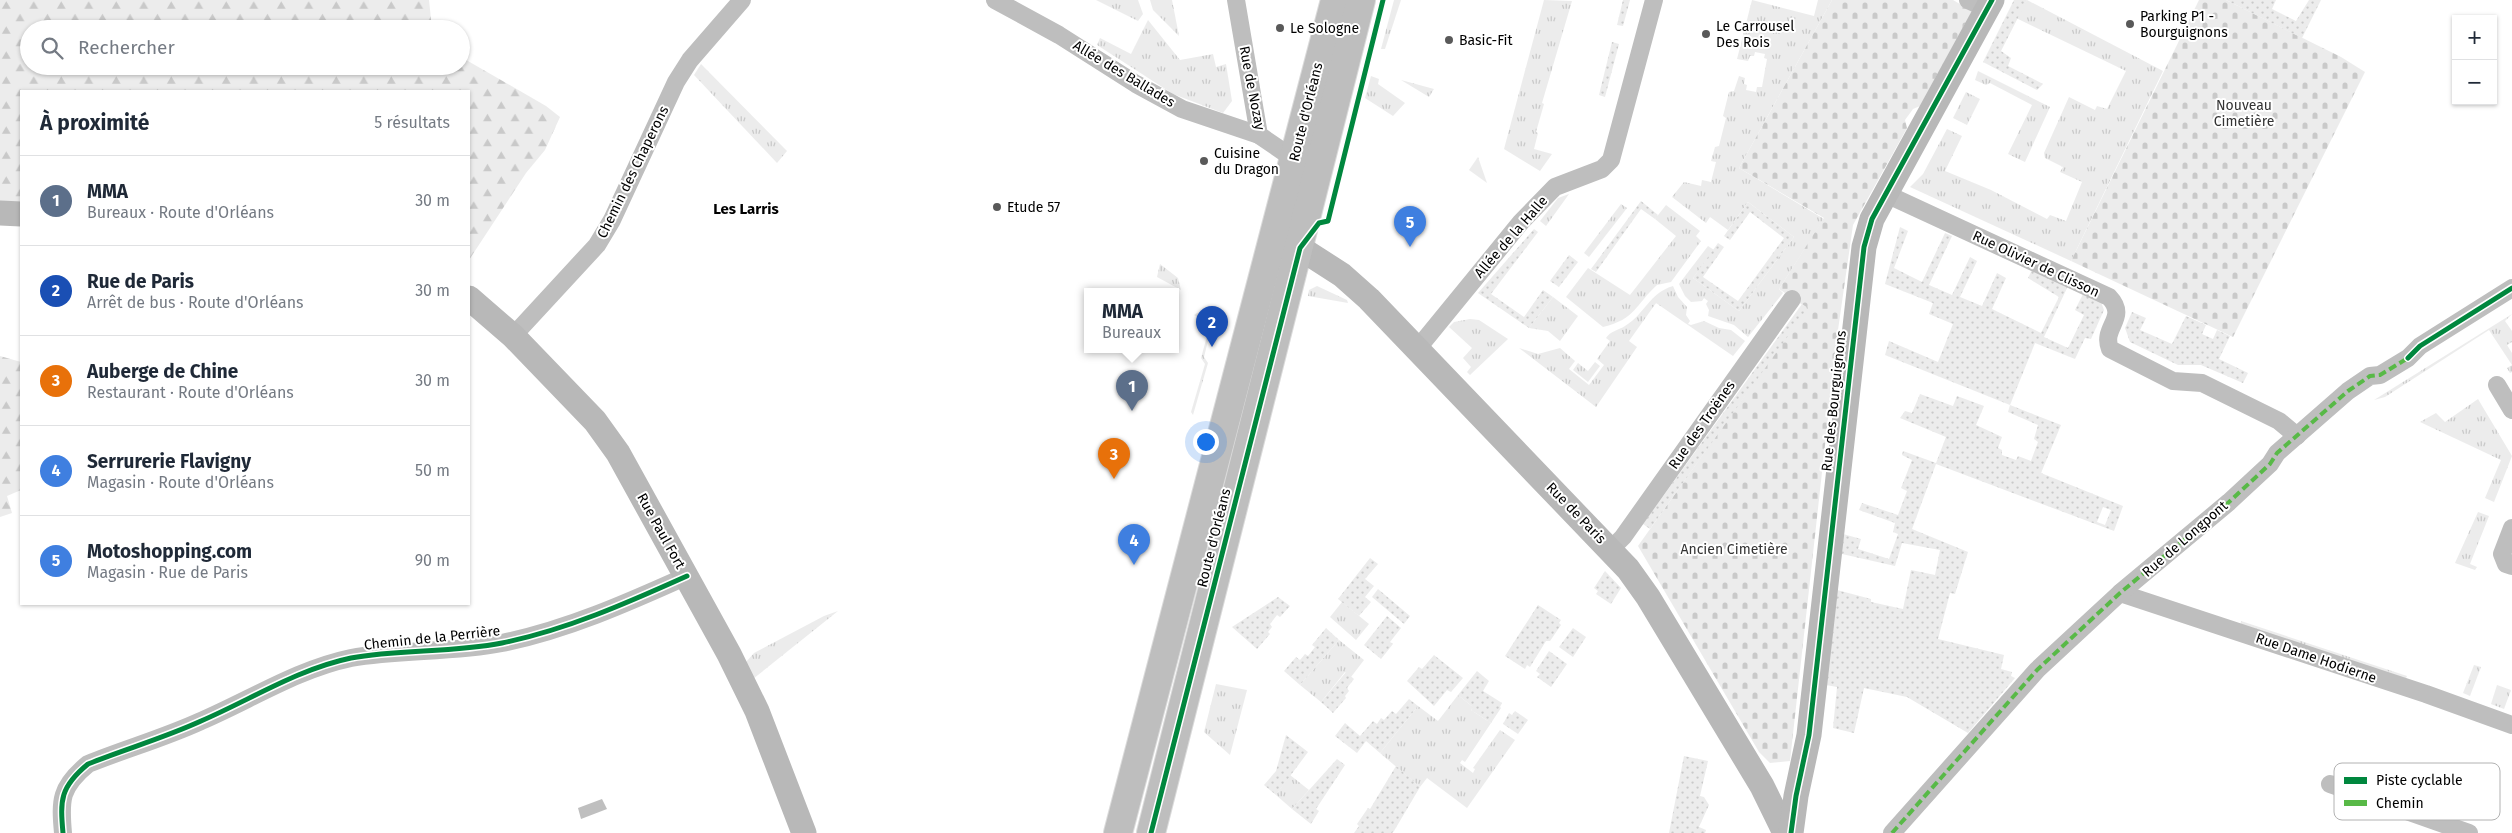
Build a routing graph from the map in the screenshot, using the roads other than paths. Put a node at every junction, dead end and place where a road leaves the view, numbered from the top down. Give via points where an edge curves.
1 (742, 0) edge
2 (995, 0) edge
3 (1236, 0) edge
4 (1335, 0) edge
5 (1361, 0) edge
6 (1654, 0) edge
7 (1983, 3) edge
8 (1259, 135) junction
9 (1294, 159) junction
10 (1886, 194) junction
11 (0, 213) edge
12 (20, 214) edge
13 (1300, 248) junction
14 (2512, 288) edge
15 (470, 299) edge
16 (1792, 299) dead end
17 (513, 336) junction
18 (1418, 348) junction
19 (2497, 385) dead end
20 (2512, 410) edge
21 (2297, 436) junction
22 (2512, 528) edge
23 (1611, 549) junction
24 (2512, 566) edge
25 (687, 576) junction
26 (2120, 593) junction
27 (2512, 725) edge
28 (1805, 763) junction
29 (2330, 784) dead end
30 (2334, 785) edge
31 (1762, 786) junction
32 (2432, 820) edge
33 (64, 833) edge
34 (804, 833) edge
35 (1118, 833) edge
36 (1151, 833) edge
37 (1785, 833) edge
38 (1791, 833) edge
39 (1892, 833) edge
40 (2469, 833) edge

1 - 17 street, Chemin des Chaperons via 690,60 676,82 612,220 597,245
2 - 8 street, Allée des Ballades via 1182,109
3 - 8 street, Rue de Nozay
4 - 9 main road, Route d'Orléans
5 - 13 main road, Route d'Orléans
6 - 18 street, Allée de la Halle via 1611,160 1602,169 1556,187 1521,222
7 - 10 street, Rue des Bourguignons
8 - 9 street, Rue de Nozay
9 - 35 main road, Route d'Orléans
10 - 21 street, Rue Olivier de Clisson via 2108,297 2118,312 2109,333 2110,349 2173,380 2202,383 2279,421
10 - 28 street, Rue des Bourguignons via 1872,219 1864,247
11 - 12 street
13 - 18 street, Rue de Paris via 1342,275
13 - 36 main road, Route d'Orléans
14 - 21 street, Rue de Longpont via 2420,346 2408,358 2380,375 2370,376 2348,391
15 - 17 street, Rue Paul Fort
16 - 23 street, Rue des Troënes via 1618,544
17 - 25 street, Rue Paul Fort via 595,421 618,453
18 - 23 street, Rue de Paris
19 - 20 street
21 - 26 street, Rue de Longpont via 2228,502
22 - 24 street via 2502,554 2506,564
23 - 31 street, Rue de Paris via 1648,597
25 - 33 street, Chemin de la Perrière via 611,610 540,633 457,650 351,658 291,679 199,722 88,764 64,790 60,804
25 - 34 street, Rue Paul Fort via 757,711
26 - 27 street, Rue Dame Hodierne
26 - 39 street, Rue de Longpont via 2037,670
28 - 31 street
28 - 38 street, Rue des Bourguignons
29 - 30 street
31 - 37 street, Rue de Paris
32 - 40 street

